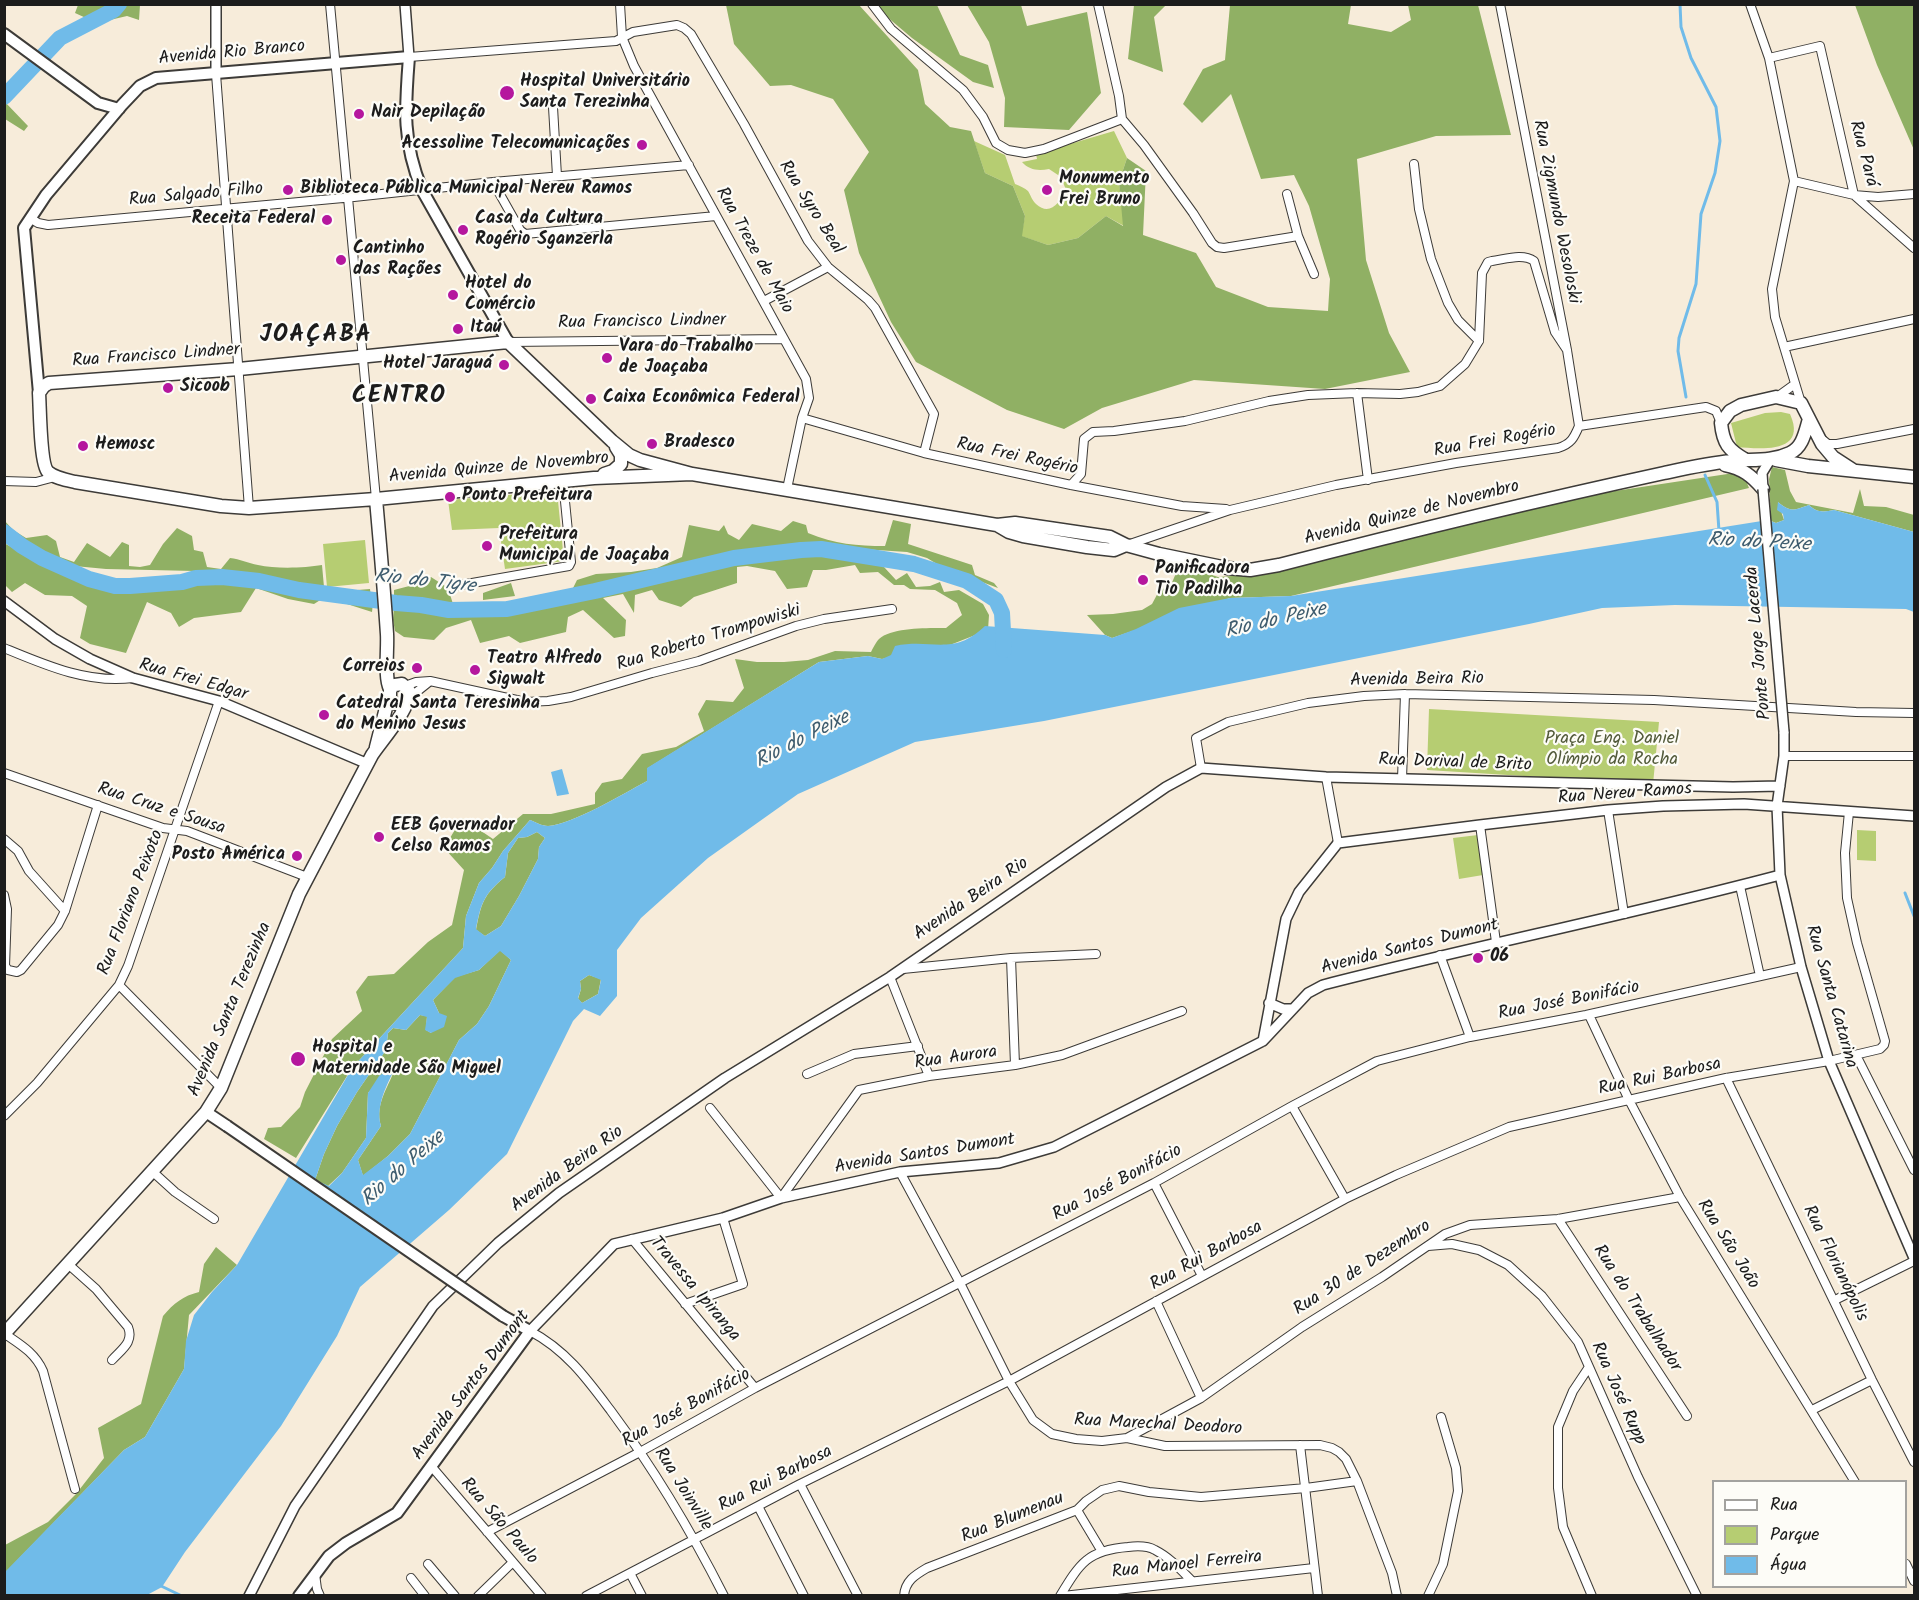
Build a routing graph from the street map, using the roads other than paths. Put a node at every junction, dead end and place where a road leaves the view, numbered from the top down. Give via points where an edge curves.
1 (216, 4) edge
2 (330, 4) edge
3 (405, 4) edge
4 (620, 4) edge
5 (872, 4) edge
6 (1098, 4) edge
7 (1500, 4) edge
8 (1750, 4) edge
9 (4, 34) edge
10 (622, 38) junction
11 (409, 57) junction
12 (1769, 58) junction
13 (336, 62) junction
14 (216, 74) junction
15 (98, 103) junction
16 (552, 107) dead end
17 (119, 109) junction
18 (1122, 119) junction
19 (108, 123) junction
20 (1414, 164) dead end
21 (689, 165) junction
22 (557, 176) junction
23 (1794, 181) junction
24 (493, 182) junction
25 (422, 190) junction
26 (1287, 194) dead end
27 (1914, 194) edge
28 (1854, 195) junction
29 (349, 198) junction
30 (226, 209) junction
31 (716, 216) junction
32 (30, 218) junction
33 (1298, 236) junction
34 (1914, 248) edge
35 (828, 267) junction
36 (1314, 274) dead end
37 (764, 301) junction
38 (1914, 319) edge
39 (784, 339) junction
40 (1479, 341) junction
41 (508, 342) junction
42 (1784, 347) junction
43 (1567, 350) junction
44 (364, 357) junction
45 (238, 369) junction
46 (1795, 384) junction
47 (39, 393) junction
48 (1357, 393) junction
49 (1776, 397) junction
50 (1802, 403) junction
51 (802, 418) junction
52 (1809, 419) junction
53 (1721, 423) junction
54 (1579, 426) junction
55 (1914, 429) edge
56 (1814, 431) junction
57 (612, 441) junction
58 (1724, 442) junction
59 (924, 453) junction
60 (1771, 459) junction
61 (640, 460) junction
62 (1747, 460) junction
63 (1706, 464) junction
64 (1852, 470) junction
65 (692, 474) junction
66 (631, 476) junction
67 (57, 477) junction
68 (1914, 477) edge
69 (594, 478) junction
70 (1368, 480) junction
71 (4, 481) edge
72 (563, 481) junction
73 (1071, 485) junction
74 (1763, 486) junction
75 (787, 489) junction
76 (376, 499) junction
77 (249, 508) junction
78 (1230, 510) junction
79 (997, 525) junction
80 (1053, 529) junction
81 (1082, 534) junction
82 (1046, 539) junction
83 (1126, 545) junction
84 (1087, 548) junction
85 (455, 586) dead end
86 (4, 601) edge
87 (892, 609) dead end
88 (4, 648) edge
89 (133, 678) junction
90 (430, 681) junction
91 (400, 692) junction
92 (1405, 694) junction
93 (219, 701) junction
94 (1914, 713) edge
95 (1784, 732) joint
96 (375, 750) junction
97 (1784, 756) junction
98 (1914, 756) edge
99 (368, 764) junction
100 (1201, 768) junction
101 (4, 773) edge
102 (1326, 777) junction
103 (1402, 779) junction
104 (1780, 786) junction
105 (98, 805) junction
106 (1778, 806) junction
107 (1608, 810) junction
108 (1849, 812) junction
109 (1914, 816) edge
110 (1480, 825) junction
111 (176, 831) junction
112 (4, 839) edge
113 (1338, 843) junction
114 (1780, 875) junction
115 (307, 877) junction
116 (1740, 886) junction
117 (4, 895) edge
118 (64, 910) junction
119 (1624, 914) junction
120 (1496, 942) junction
121 (1096, 954) dead end
122 (1440, 955) junction
123 (1011, 958) junction
124 (1801, 967) junction
125 (900, 969) junction
126 (890, 976) junction
127 (1760, 976) junction
128 (119, 985) junction
129 (1269, 1003) junction
130 (1293, 1009) junction
131 (1182, 1011) dead end
132 (1589, 1015) junction
133 (1470, 1037) junction
134 (1263, 1041) junction
135 (918, 1046) junction
136 (1856, 1055) junction
137 (1829, 1061) junction
138 (1015, 1065) junction
139 (807, 1074) dead end
140 (930, 1076) junction
141 (1726, 1078) junction
142 (221, 1088) junction
143 (1629, 1100) junction
144 (1292, 1106) junction
145 (710, 1108) dead end
146 (206, 1112) junction
147 (4, 1116) edge
148 (1914, 1170) edge
149 (153, 1172) junction
150 (900, 1172) junction
151 (1154, 1183) junction
152 (1680, 1197) junction
153 (781, 1198) junction
154 (1345, 1200) junction
155 (723, 1218) junction
156 (214, 1219) dead end
157 (1558, 1219) junction
158 (632, 1239) junction
159 (1427, 1247) junction
160 (1914, 1259) edge
161 (68, 1264) junction
162 (1202, 1276) junction
163 (960, 1283) junction
164 (1835, 1300) junction
165 (1156, 1301) junction
166 (685, 1304) junction
167 (530, 1331) junction
168 (5, 1334) edge
169 (112, 1360) dead end
170 (1589, 1366) junction
171 (1872, 1380) junction
172 (1009, 1381) junction
173 (755, 1388) junction
174 (1201, 1398) junction
175 (1812, 1410) junction
176 (1688, 1416) dead end
177 (1441, 1417) dead end
178 (1127, 1438) junction
179 (1300, 1445) junction
180 (640, 1452) junction
181 (1914, 1462) edge
182 (432, 1467) junction
183 (1854, 1480) edge
184 (1357, 1481) junction
185 (800, 1485) junction
186 (1306, 1488) junction
187 (75, 1490) dead end
188 (758, 1506) junction
189 (1077, 1510) junction
190 (487, 1532) junction
191 (694, 1539) junction
192 (1101, 1550) junction
193 (513, 1562) junction
194 (428, 1564) dead end
195 (1314, 1568) junction
196 (630, 1573) junction
197 (315, 1574) junction
198 (411, 1578) dead end
199 (1191, 1580) junction
200 (249, 1596) edge
201 (299, 1596) edge
202 (320, 1596) edge
203 (425, 1596) edge
204 (454, 1596) edge
205 (478, 1596) edge
206 (542, 1596) edge
207 (586, 1596) edge
208 (642, 1596) edge
209 (724, 1596) edge
210 (804, 1596) edge
211 (858, 1596) edge
212 (904, 1596) edge
213 (1061, 1596) edge
214 (1318, 1596) edge
215 (1397, 1596) edge
216 (1428, 1596) edge
217 (1592, 1596) edge
218 (1697, 1596) edge

1 - 14 street
2 - 13 street
3 - 11 street
4 - 10 street, Rua Treze de Maio
5 - 18 street via 891,29 963,90 996,143 1008,150 1025,153 1044,149
6 - 18 street
7 - 43 street, Rua Zigmundo Wesoloski
8 - 12 street
9 - 15 main road
10 - 11 street, Avenida Rio Branco
10 - 21 street, Rua Treze de Maio
10 - 35 street, Rua Syro Beal via 633,32 677,25 691,34 808,241
11 - 13 main road, Avenida Rio Branco
11 - 25 main road via 405,129
12 - 23 street
12 - 28 street, Rua Pará via 1820,46
13 - 14 main road, Avenida Rio Branco
13 - 29 street
14 - 17 main road, Avenida Rio Branco via 156,78 140,86
14 - 30 street
15 - 17 main road
15 - 19 main road
16 - 22 street
17 - 19 main road, Avenida Rio Branco
18 - 33 street via 1218,247
19 - 32 main road, Avenida Rio Branco
20 - 40 street via 1419,209 1431,259 1453,312
21 - 22 street, Rua Salgado Filho
21 - 31 street, Rua Treze de Maio
22 - 24 street, Rua Salgado Filho
23 - 28 street
23 - 42 street via 1772,290
24 - 25 street, Rua Salgado Filho
24 - 31 street via 525,234
25 - 29 street, Rua Salgado Filho
25 - 41 main road
26 - 33 street
27 - 28 street
28 - 34 street, Rua Pará
29 - 30 street, Rua Salgado Filho
29 - 44 street
30 - 32 street, Rua Salgado Filho via 48,225
30 - 45 street
31 - 37 street, Rua Treze de Maio
32 - 47 main road, Avenida Rio Branco via 24,234
33 - 36 street
35 - 37 street
35 - 59 street, Rua Syro Beal via 875,308 934,414
37 - 39 street, Rua Treze de Maio
38 - 42 street
39 - 41 street, Rua Francisco Lindner
39 - 51 street, Rua Treze de Maio via 806,379 809,398
40 - 43 street via 1484,267 1492,261 1528,257 1534,261 1556,332
40 - 48 street via 1465,364 1440,386 1400,394
41 - 44 main road, Rua Francisco Lindner
41 - 57 main road
42 - 46 street
43 - 54 street, Rua Zigmundo Wesoloski
44 - 45 main road, Rua Francisco Lindner
44 - 76 street
45 - 47 main road, Rua Francisco Lindner via 50,383
45 - 77 street
46 - 49 street
46 - 50 street
47 - 67 main road, Avenida Rio Branco via 44,466
48 - 70 street
48 - 73 street via 1308,395 1185,421 1093,432 1084,439 1080,474
49 - 50 main road
49 - 53 main road via 1736,407
50 - 52 main road
51 - 59 street, Rua Frei Rogério
51 - 75 street, Rua Treze de Maio
52 - 56 main road
52 - 60 main road via 1799,446 1792,453
53 - 54 street via 1716,411 1706,406
53 - 58 main road
54 - 70 street, Rua Frei Rogério via 1573,440 1558,448
55 - 56 street via 1828,444
56 - 64 main road via 1833,457
57 - 61 main road
57 - 69 main road via 621,455 621,465
58 - 62 main road
58 - 63 main road
59 - 73 street, Rua Frei Rogério
60 - 62 main road
60 - 64 main road
60 - 74 street, Ponte Jorge Lacerda via 1762,473
61 - 65 main road
61 - 66 main road via 630,466
62 - 63 main road, Avenida Quinze de Novembro
62 - 74 street
63 - 74 main road via 1735,467
63 - 83 main road, Avenida Quinze de Novembro via 1250,570 1197,563
64 - 68 main road
65 - 66 main road, Avenida Quinze de Novembro
65 - 75 main road, Avenida Quinze de Novembro
66 - 69 main road, Avenida Quinze de Novembro
67 - 71 street, Avenida Quinze de Novembro via 36,482
67 - 77 main road, Avenida Quinze de Novembro
69 - 72 main road, Avenida Quinze de Novembro
70 - 78 street, Rua Frei Rogério
72 - 76 main road, Avenida Quinze de Novembro
72 - 85 street via 569,566
73 - 78 street, Rua Frei Rogério via 1182,506
74 - 95 street, Ponte Jorge Lacerda, bridge
75 - 79 main road, Avenida Quinze de Novembro
76 - 77 main road, Avenida Quinze de Novembro
76 - 91 main road via 388,656 386,676
78 - 83 street, Rua Frei Rogério
79 - 80 main road, Avenida Quinze de Novembro via 1016,523
79 - 82 main road, Avenida Quinze de Novembro via 1009,532
80 - 81 main road, Avenida Quinze de Novembro
80 - 82 main road
81 - 83 main road, Avenida Quinze de Novembro via 1110,537
81 - 84 main road
82 - 84 main road, Avenida Quinze de Novembro
83 - 84 main road, Avenida Quinze de Novembro via 1114,550
86 - 89 street via 55,639
87 - 90 street, Rua Roberto Trompowiski via 796,626 699,661 548,702 526,702
88 - 89 street, Rua Frei Edgar via 95,679
89 - 93 street, Rua Frei Edgar
90 - 91 street
90 - 91 street, Rua Roberto Trompowiski via 416,682
91 - 96 main road, Avenida Santa Terezinha
91 - 96 main road, Avenida Santa Terezinha
92 - 94 street, Avenida Beira Rio via 1654,700
92 - 100 street, Avenida Beira Rio via 1308,703 1228,722 1196,738
92 - 103 street
93 - 99 street, Rua Frei Edgar
93 - 111 street, Rua Floriano Peixoto
95 - 97 street, Rua Santa Catarina
96 - 99 main road, Avenida Santa Terezinha
97 - 98 street
97 - 104 street, Rua Santa Catarina
99 - 115 main road, Avenida Santa Terezinha
100 - 102 street, Rua Dorival de Brito
100 - 125 street, Avenida Beira Rio via 1166,786
101 - 105 street, Rua Cruz e Sousa
102 - 103 street, Rua Dorival de Brito
102 - 113 street
103 - 104 street, Rua Dorival de Brito
104 - 106 street, Rua Santa Catarina
105 - 111 street, Rua Cruz e Sousa
105 - 118 street
106 - 107 street, Rua Nereu Ramos
106 - 108 street, Rua Nereu Ramos
106 - 114 street, Rua Santa Catarina
107 - 110 street, Rua Nereu Ramos
107 - 119 street
108 - 109 street, Rua Nereu Ramos
108 - 136 street, Rua Rui Barbosa via 1845,854 1847,898 1885,1041 1880,1049
110 - 113 street, Rua Nereu Ramos
110 - 120 street
111 - 115 street, Rua Cruz e Sousa via 187,831
111 - 128 street, Rua Floriano Peixoto
112 - 118 street
113 - 129 street via 1291,906
114 - 116 street, Avenida Santos Dumont
114 - 124 street, Rua Santa Catarina
115 - 142 main road, Avenida Santa Terezinha
116 - 119 street, Avenida Santos Dumont
116 - 127 street
117 - 118 street via 5,966 13,972 21,970 58,925
119 - 120 street, Avenida Santos Dumont
120 - 122 street, Avenida Santos Dumont
121 - 123 street
122 - 130 street, Avenida Santos Dumont via 1323,985 1308,993
122 - 133 street
123 - 125 street
123 - 138 street
124 - 127 street, Rua José Bonifácio
124 - 137 street, Rua Santa Catarina
125 - 126 street, Avenida Beira Rio
126 - 135 street
126 - 200 street, Avenida Beira Rio via 725,1078 559,1193 498,1243 432,1306 295,1506
127 - 132 street, Rua José Bonifácio
128 - 142 street
128 - 147 street, Rua Floriano Peixoto via 37,1083
129 - 130 street
129 - 134 street
130 - 134 street, Avenida Santos Dumont
131 - 138 street, Rua Aurora via 1062,1055
132 - 133 street, Rua José Bonifácio
132 - 143 street, Rua São João
133 - 144 street, Rua José Bonifácio via 1377,1061
134 - 150 street, Avenida Santos Dumont via 1054,1147 999,1162
135 - 139 street via 854,1054
135 - 140 street
136 - 137 street, Rua Rui Barbosa
136 - 148 street
137 - 141 street, Rua Rui Barbosa
137 - 160 street, Rua Santa Catarina
138 - 140 street, Rua Aurora
140 - 153 street, Rua Aurora via 859,1090
141 - 143 street, Rua Rui Barbosa
141 - 164 street, Rua Florianópolis
142 - 146 main road, Avenida Santa Terezinha
143 - 152 street, Rua São João
143 - 154 street, Rua Rui Barbosa via 1509,1127
144 - 151 street, Rua José Bonifácio
144 - 154 street
145 - 153 street
146 - 149 main road, Avenida Santa Terezinha
146 - 167 main road, bridge
149 - 156 street
149 - 161 main road, Avenida Santa Terezinha
150 - 153 street, Avenida Santos Dumont
150 - 163 street, Rua Marechal Deodoro
151 - 162 street
151 - 163 street, Rua José Bonifácio
152 - 157 street, Rua 30 de Dezembro
152 - 175 street, Rua São João
153 - 155 street, Avenida Santos Dumont
154 - 162 street, Rua Rui Barbosa
155 - 158 street, Avenida Santos Dumont
155 - 166 street via 743,1284
157 - 159 street, Rua 30 de Dezembro via 1470,1225 1445,1234
157 - 176 street, Rua do Trabalhador
158 - 166 street, Travessa Ipiranga
158 - 167 street, Avenida Santos Dumont via 614,1244
159 - 170 street, Rua José Rupp via 1452,1244 1479,1250 1508,1265 1542,1296 1578,1342
159 - 174 street, Rua 30 de Dezembro
160 - 164 street
161 - 168 main road, Avenida Santa Terezinha
161 - 169 street via 96,1289 130,1333 128,1342
162 - 165 street, Rua Rui Barbosa
163 - 172 street, Rua Marechal Deodoro
163 - 173 street, Rua José Bonifácio
164 - 171 street, Rua Florianópolis
165 - 172 street, Rua Rui Barbosa
165 - 174 street
166 - 173 street, Travessa Ipiranga
167 - 180 street, Rua Joinville via 563,1353
167 - 182 main road, Avenida Santos Dumont
168 - 187 street via 28,1350 43,1371
170 - 217 street via 1558,1427 1558,1488 1563,1527
170 - 218 street, Rua José Rupp
171 - 175 street
171 - 181 street, Rua Florianópolis
172 - 178 street, Rua Marechal Deodoro via 1033,1420 1052,1434 1102,1441
172 - 185 street, Rua Rui Barbosa
173 - 180 street, Rua José Bonifácio
174 - 178 street, Rua 30 de Dezembro
175 - 183 street, Rua São João
177 - 216 street via 1456,1468 1458,1491 1443,1564
178 - 179 street, Rua Marechal Deodoro via 1165,1446
179 - 184 street, Rua Marechal Deodoro via 1332,1448 1346,1460
179 - 186 street
180 - 190 street, Rua José Bonifácio
180 - 191 street, Rua Joinville
182 - 190 street, Rua São Paulo
182 - 197 main road, Avenida Santos Dumont via 397,1513 346,1543
184 - 186 street, Rua Blumenau
184 - 215 street, Rua Marechal Deodoro
185 - 188 street, Rua Rui Barbosa
185 - 211 street
186 - 189 street, Rua Blumenau via 1201,1497 1119,1486 1102,1490
186 - 195 street
188 - 191 street, Rua Rui Barbosa
188 - 210 street
189 - 192 street
189 - 212 street, Rua Blumenau via 927,1568 906,1584
190 - 193 street, Rua São Paulo
191 - 196 street, Rua Rui Barbosa
191 - 209 street, Rua Joinville
192 - 199 street via 1135,1546 1154,1549
192 - 213 street via 1086,1560
193 - 205 street
193 - 206 street, Rua São Paulo
194 - 204 street
195 - 199 street, Rua Manoel Ferreira
195 - 214 street
196 - 207 street, Rua Rui Barbosa
196 - 208 street
197 - 201 main road, Avenida Santos Dumont
197 - 202 street
198 - 203 street
199 - 213 street, Rua Manoel Ferreira

